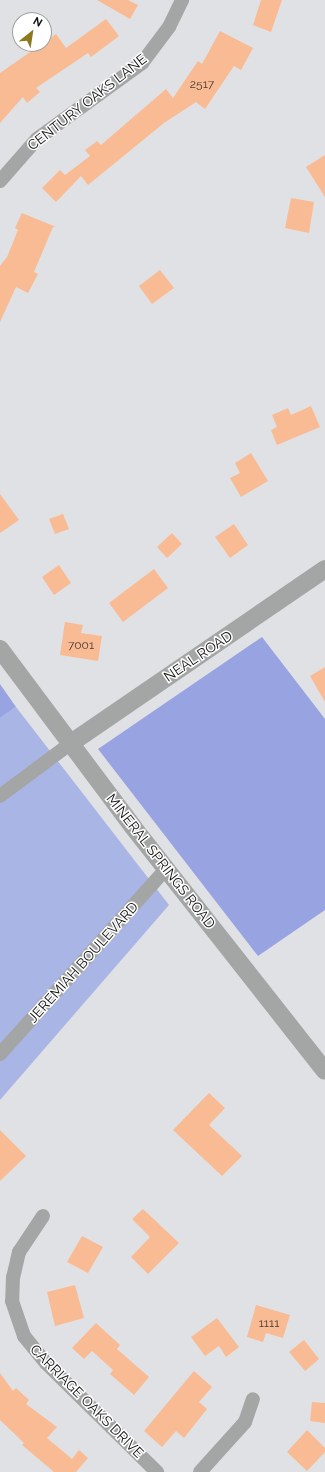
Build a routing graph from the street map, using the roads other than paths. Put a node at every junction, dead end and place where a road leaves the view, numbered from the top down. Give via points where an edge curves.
1 (182, 0) edge
2 (0, 181) edge
3 (325, 569) edge
4 (0, 649) edge
5 (71, 743) junction
6 (0, 796) edge
7 (166, 869) junction
8 (0, 1054) edge
9 (325, 1071) edge
10 (43, 1216) dead end
11 (253, 1399) dead end
12 (157, 1472) edge
13 (200, 1472) edge

1 - 2 street, CENTURY OAKS LANE via 169,28 142,63 37,139
3 - 5 street, NEAL ROAD
4 - 5 street, MINERAL SPRINGS ROAD
5 - 6 street
5 - 7 street, MINERAL SPRINGS ROAD
7 - 8 street, JEREMIAH BOULEVARD
7 - 9 street, MINERAL SPRINGS ROAD
10 - 12 street, CARRIAGE OAKS DRIVE via 29,1233 16,1265 12,1301 21,1330 46,1363
11 - 13 street via 245,1422

